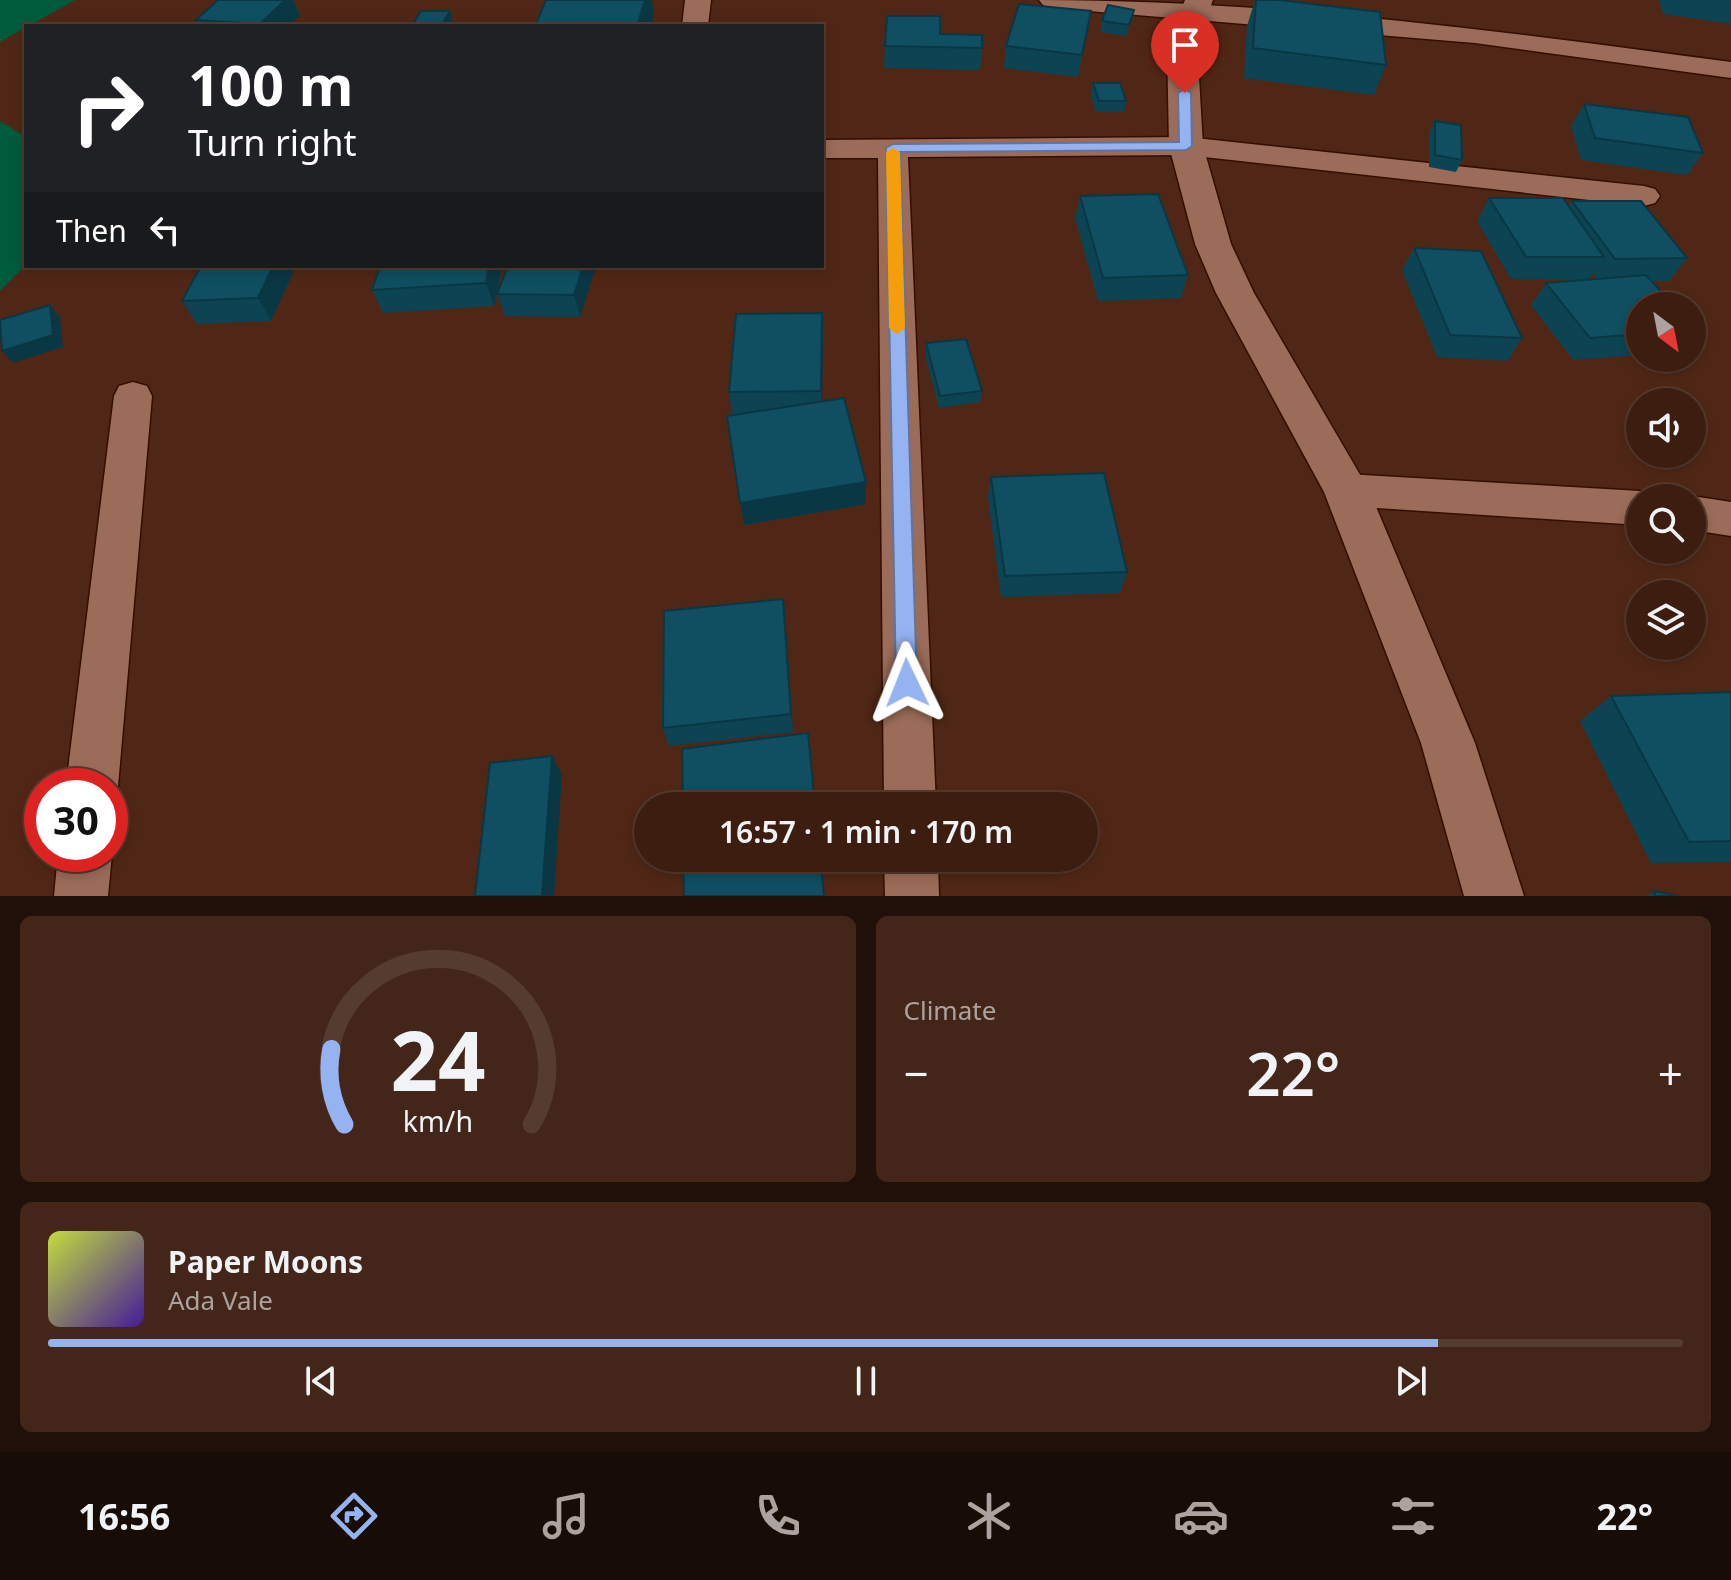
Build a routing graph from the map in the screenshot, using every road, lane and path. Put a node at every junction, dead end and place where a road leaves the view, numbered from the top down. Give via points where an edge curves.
1 (698, 0) edge
2 (1052, 0) edge
3 (1197, 5) edge
4 (695, 24) edge
5 (1731, 70) edge
6 (1186, 146) junction
7 (893, 148) junction
8 (824, 149) edge
9 (1644, 196) dead end
10 (133, 396) dead end
11 (1346, 490) junction
12 (1626, 507) edge
13 (1706, 515) edge
14 (1731, 519) edge
15 (94, 768) edge
16 (910, 792) edge
17 (83, 872) edge
18 (911, 872) edge
19 (81, 896) edge
20 (912, 896) edge
21 (1494, 896) edge

1 - 4 street
2 - 3 street
3 - 5 street
3 - 6 street via 1182,43
6 - 7 street
6 - 9 street
6 - 11 street via 1213,244 1235,293
7 - 8 street
7 - 16 street
10 - 15 street
11 - 12 street
11 - 21 street via 1448,743
13 - 14 street
17 - 19 street
18 - 20 street

